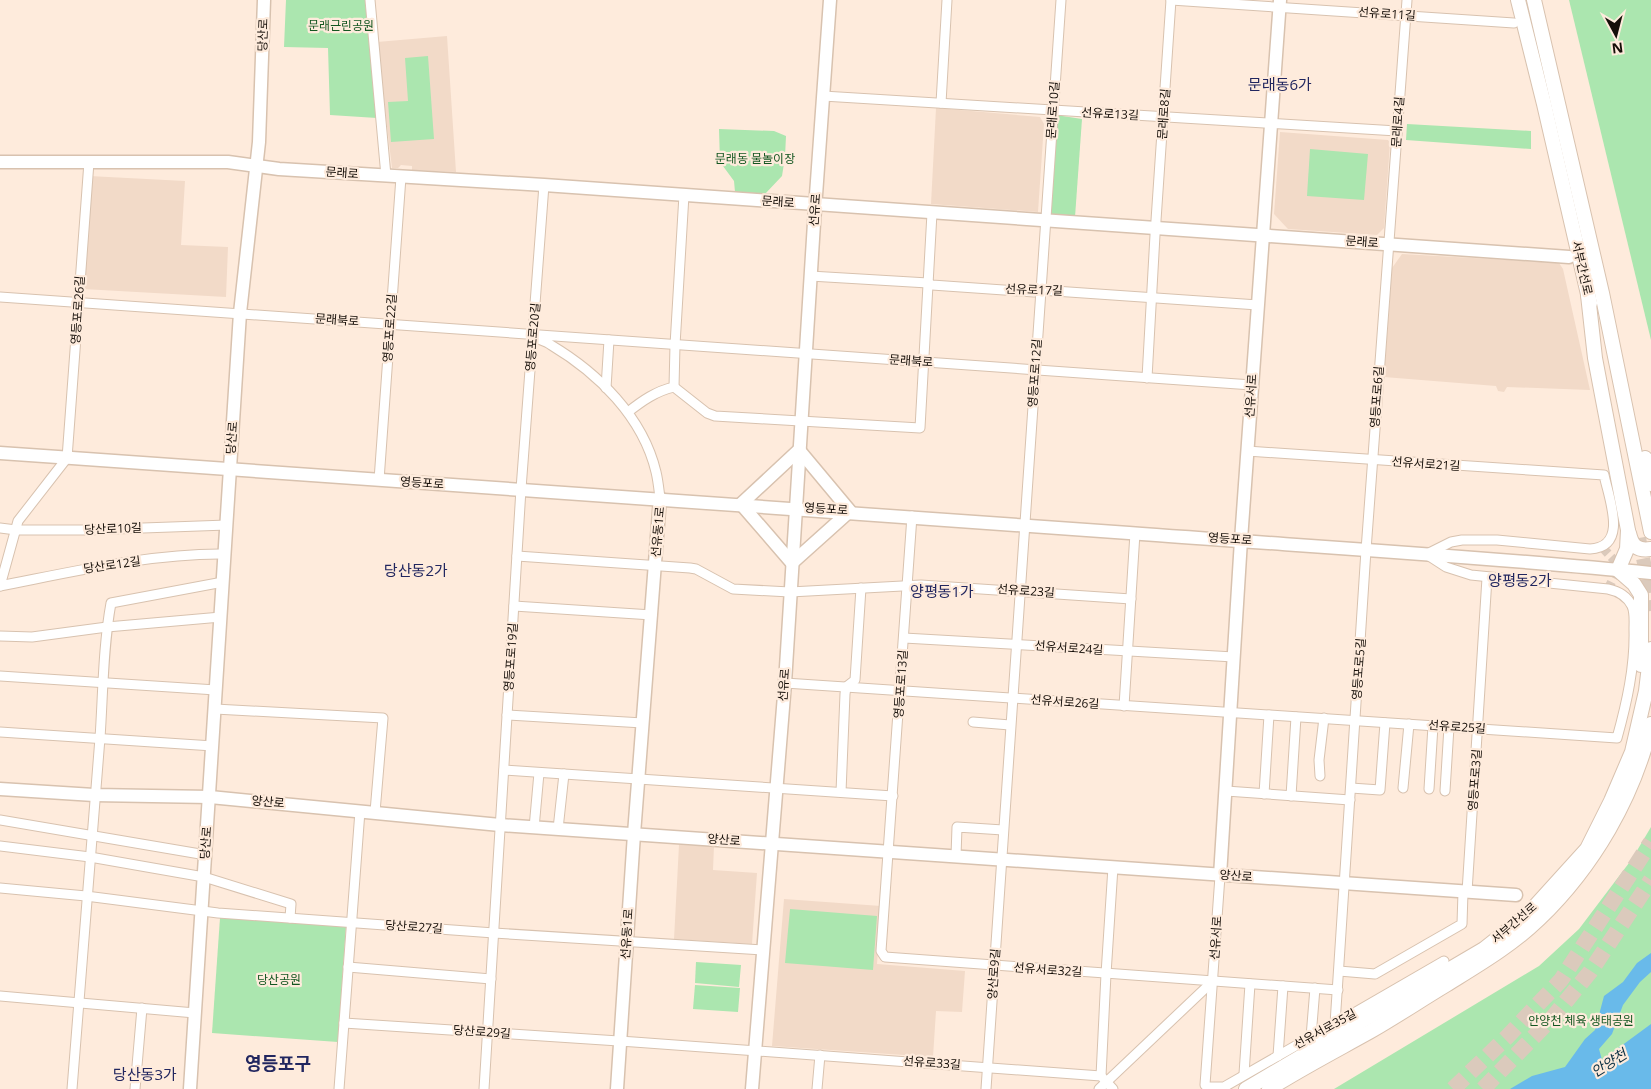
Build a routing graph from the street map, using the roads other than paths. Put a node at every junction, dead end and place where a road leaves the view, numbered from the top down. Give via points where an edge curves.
1 (264, 0) edge
2 (370, 0) edge
3 (830, 0) edge
4 (947, 0) edge
5 (1060, 0) edge
6 (1171, 0) edge
7 (1407, 0) edge
8 (1518, 0) edge
9 (1534, 0) edge
10 (1280, 4) edge
11 (1406, 16) junction
12 (1514, 23) dead end
13 (823, 96) junction
14 (941, 103) junction
15 (1053, 110) junction
16 (1164, 117) junction
17 (1271, 124) junction
18 (1397, 131) junction
19 (0, 162) edge
20 (89, 162) junction
21 (257, 166) junction
22 (386, 176) junction
23 (401, 177) junction
24 (544, 185) junction
25 (684, 195) junction
26 (815, 204) junction
27 (932, 213) junction
28 (1045, 221) junction
29 (1155, 228) junction
30 (1263, 235) junction
31 (1389, 244) junction
32 (1569, 257) dead end
33 (810, 276) junction
34 (928, 283) junction
35 (1040, 290) junction
36 (1595, 294) junction
37 (0, 297) edge
38 (1151, 297) junction
39 (78, 302) junction
40 (1258, 306) junction
41 (240, 313) junction
42 (391, 324) junction
43 (533, 334) junction
44 (609, 340) junction
45 (675, 345) junction
46 (805, 354) junction
47 (924, 362) junction
48 (1035, 369) junction
49 (1147, 378) junction
50 (1252, 385) junction
51 (674, 387) junction
52 (606, 388) junction
53 (628, 412) junction
54 (801, 420) junction
55 (799, 450) junction
56 (1247, 451) junction
57 (0, 453) edge
58 (67, 458) junction
59 (1372, 460) junction
60 (230, 469) junction
61 (379, 480) junction
62 (1651, 484) edge
63 (521, 489) junction
64 (660, 498) junction
65 (741, 504) junction
66 (796, 507) junction
67 (850, 511) junction
68 (912, 516) junction
69 (1024, 525) junction
70 (227, 526) junction
71 (0, 528) edge
72 (16, 530) junction
73 (1135, 533) junction
74 (1639, 533) edge
75 (1241, 540) junction
76 (1651, 549) edge
77 (1366, 550) junction
78 (225, 554) junction
79 (1426, 555) junction
80 (517, 556) junction
81 (792, 563) junction
82 (655, 565) junction
83 (1618, 570) junction
84 (1651, 573) edge
85 (1487, 578) junction
86 (223, 582) junction
87 (0, 586) edge
88 (907, 586) junction
89 (860, 588) junction
90 (1020, 591) junction
91 (790, 592) junction
92 (1131, 599) junction
93 (514, 606) junction
94 (1649, 609) edge
95 (652, 615) junction
96 (221, 617) junction
97 (107, 628) junction
98 (0, 636) edge
99 (904, 638) junction
100 (1016, 645) junction
101 (1651, 649) edge
102 (1128, 650) junction
103 (1234, 657) junction
104 (0, 676) edge
105 (104, 683) junction
106 (784, 683) junction
107 (846, 687) junction
108 (216, 690) junction
109 (900, 690) junction
110 (1012, 698) junction
111 (1124, 706) junction
112 (215, 709) junction
113 (1230, 712) junction
114 (507, 715) junction
115 (1268, 715) junction
116 (1296, 716) junction
117 (1324, 718) junction
118 (1355, 721) junction
119 (973, 722) dead end
120 (643, 723) junction
121 (1385, 723) junction
122 (1409, 724) junction
123 (1651, 724) edge
124 (1010, 725) junction
125 (1434, 726) junction
126 (1449, 727) junction
127 (1478, 729) junction
128 (0, 732) edge
129 (100, 739) junction
130 (213, 746) junction
131 (1651, 752) edge
132 (504, 770) junction
133 (539, 773) junction
134 (564, 774) junction
135 (1320, 776) dead end
136 (638, 779) junction
137 (776, 788) junction
138 (1351, 788) junction
139 (1404, 788) dead end
140 (0, 789) edge
141 (1429, 789) dead end
142 (1445, 790) dead end
143 (1226, 791) junction
144 (841, 792) junction
145 (1264, 794) junction
146 (94, 795) junction
147 (893, 796) junction
148 (1291, 796) junction
149 (210, 797) junction
150 (1350, 800) junction
151 (360, 811) junction
152 (375, 812) junction
153 (0, 820) edge
154 (500, 825) junction
155 (534, 828) junction
156 (558, 829) junction
157 (1003, 830) junction
158 (634, 834) junction
159 (91, 835) junction
160 (772, 843) junction
161 (0, 846) edge
162 (1591, 850) junction
163 (890, 851) junction
164 (206, 855) junction
165 (956, 856) junction
166 (90, 857) junction
167 (1001, 859) junction
168 (1113, 867) junction
169 (1220, 876) junction
170 (204, 877) junction
171 (1345, 883) junction
172 (0, 888) edge
173 (1465, 892) junction
174 (1516, 895) dead end
175 (86, 896) junction
176 (202, 912) junction
177 (290, 918) junction
178 (351, 923) junction
179 (494, 933) junction
180 (627, 942) junction
181 (763, 950) junction
182 (1444, 961) dead end
183 (994, 966) junction
184 (348, 967) junction
185 (1339, 971) junction
186 (1106, 974) junction
187 (491, 979) junction
188 (1213, 981) junction
189 (1250, 984) junction
190 (1283, 986) junction
191 (1315, 988) junction
192 (1338, 990) junction
193 (0, 996) edge
194 (78, 1003) junction
195 (142, 1008) junction
196 (195, 1014) junction
197 (344, 1023) junction
198 (1336, 1024) junction
199 (488, 1033) junction
200 (1311, 1037) junction
201 (620, 1041) junction
202 (755, 1050) junction
203 (820, 1055) junction
204 (1278, 1056) junction
205 (988, 1067) junction
206 (1244, 1074) junction
207 (1107, 1082) edge
208 (1205, 1085) joint
209 (72, 1089) edge
210 (135, 1089) edge
211 (190, 1089) edge
212 (339, 1089) edge
213 (484, 1089) edge
214 (618, 1089) edge
215 (752, 1089) edge
216 (818, 1089) edge
217 (986, 1089) edge
218 (1099, 1089) edge
219 (1246, 1089) edge
220 (1269, 1089) edge

1 - 21 street, 당산로
2 - 22 street
3 - 13 street, 선유로
4 - 14 street
5 - 15 street, 문래로10길
6 - 10 street, 선유로11길
6 - 16 street, 문래로8길
7 - 11 street, 문래로4길
8 - 36 main road, 서부간선로
9 - 36 main road, 서부간선로
10 - 11 street, 선유로11길
10 - 17 street, 선유서로
11 - 12 street, 선유로11길
11 - 18 street, 문래로4길
13 - 14 street, 선유로13길
13 - 26 street, 선유로
14 - 15 street, 선유로13길
15 - 16 street, 선유로13길
15 - 28 street, 문래로10길
16 - 17 street, 선유로13길
16 - 29 street, 문래로8길
17 - 18 street, 선유로13길
17 - 30 street, 선유서로
18 - 31 street, 문래로4길
19 - 20 street, 문래로
20 - 21 street, 문래로 via 228,162
20 - 39 street, 영등포로26길
21 - 22 street, 문래로
21 - 41 street, 당산로
22 - 23 street, 문래로
23 - 24 street, 문래로
23 - 42 street, 영등포로22길
24 - 25 street, 문래로
24 - 43 street, 영등포로20길
25 - 26 street, 문래로
25 - 45 street
26 - 27 street, 문래로
26 - 33 street, 선유로
27 - 28 street, 문래로
27 - 34 street
28 - 29 street, 문래로
28 - 35 street, 영등포로12길
29 - 30 street, 문래로
29 - 38 street
30 - 31 street, 문래로
30 - 40 street, 선유서로
31 - 32 street, 문래로
31 - 59 street, 영등포로6길
33 - 34 street, 선유로17길
33 - 46 street, 선유로
34 - 35 street, 선유로17길
34 - 47 street
35 - 38 street, 선유로17길
35 - 48 street, 영등포로12길
36 - 62 main road via 1636,417
36 - 74 main road, 서부간선로
36 - 74 main road via 1600,386
37 - 39 street, 문래북로
38 - 40 street, 선유로17길
38 - 49 street
39 - 41 street, 문래북로
39 - 58 street, 영등포로26길
40 - 50 street, 선유서로
41 - 42 street, 문래북로
41 - 60 street, 당산로
42 - 43 street, 문래북로
42 - 61 street, 영등포로22길
43 - 44 street, 문래북로
43 - 52 street via 585,369
43 - 63 street, 영등포로20길
44 - 45 street, 문래북로
44 - 52 street
45 - 46 street, 문래북로
45 - 51 street
46 - 47 street, 문래북로
46 - 54 street, 선유로
47 - 48 street, 문래북로
47 - 54 street via 920,428
48 - 49 street, 문래북로
48 - 69 street, 영등포로12길
49 - 50 street, 문래북로
50 - 56 street, 선유서로
51 - 53 street via 643,399
51 - 54 street via 707,413 716,416
52 - 53 street
53 - 64 street via 656,470
54 - 55 street, 선유로
55 - 65 street
55 - 66 street, 선유로
55 - 67 street
56 - 59 street, 선유서로21길
56 - 75 street, 선유서로
57 - 58 street, 영등포로
58 - 60 street, 영등포로
58 - 72 street via 18,521
59 - 77 street, 영등포로6길
59 - 79 street, 선유서로21길 via 1604,475 1615,526 1611,538 1602,547 1590,549 1462,540
60 - 61 street, 영등포로
60 - 70 street, 당산로
61 - 63 street, 영등포로
63 - 64 street, 영등포로
63 - 80 street, 영등포로19길
64 - 65 street, 영등포로
64 - 82 street, 선유동1로
65 - 66 street, 영등포로
65 - 81 street
66 - 67 street, 영등포로
66 - 81 street, 선유로
67 - 68 street, 영등포로
67 - 81 street
68 - 69 street, 영등포로
68 - 88 street, 영등포로13길
69 - 73 street, 영등포로
69 - 90 street, 영등포로12길
70 - 72 street, 당산로10길
70 - 78 street, 당산로
71 - 72 street, 당산로10길
72 - 87 street
73 - 75 street, 영등포로
73 - 92 street
74 - 76 main road via 1630,541 1640,549
74 - 83 main road
75 - 77 street, 영등포로
75 - 103 street, 선유서로
77 - 79 street, 영등포로
77 - 118 street, 영등포로5길
78 - 86 street, 당산로
78 - 87 street, 당산로12길 via 192,554
79 - 83 street, 영등포로
79 - 85 street via 1458,572
80 - 82 street, 선유동1로
80 - 93 street, 영등포로19길
81 - 91 street, 선유로
82 - 91 street, 선유로23길 via 696,569 733,589
82 - 95 street, 선유동1로
83 - 84 street, 영등포로
83 - 94 main road via 1639,590
85 - 127 street, 영등포로3길
85 - 127 street, 선유로25길 via 1616,591 1632,606 1634,641 1627,704 1617,738
86 - 96 street, 당산로
86 - 97 street via 113,601
88 - 89 street, 선유로23길
88 - 90 street, 선유로23길
88 - 99 street, 영등포로13길
89 - 91 street, 선유로23길
89 - 107 street via 855,680
90 - 92 street, 선유로23길
90 - 100 street, 영등포로12길
91 - 106 street, 선유로
92 - 102 street
93 - 95 street
93 - 114 street, 영등포로19길
94 - 162 main road via 1633,716 1620,762 1592,823
95 - 120 street, 선유동1로
96 - 97 street
96 - 108 street, 당산로
97 - 98 street via 32,637
97 - 105 street
99 - 100 street, 선유서로24길
99 - 109 street, 영등포로13길
100 - 102 street, 선유서로24길
100 - 110 street, 영등포로12길
101 - 162 main road, 서부간선로 via 1646,691 1632,752
102 - 103 street, 선유서로24길
102 - 111 street
103 - 113 street, 선유서로
104 - 105 street
105 - 108 street
105 - 129 street
106 - 107 street
106 - 137 street, 선유로
107 - 109 street
107 - 144 street
108 - 112 street, 당산로
109 - 110 street, 선유서로26길
109 - 147 street, 영등포로13길
110 - 111 street, 선유서로26길
110 - 124 street, 양산로9길
111 - 113 street, 선유서로26길
112 - 130 street, 당산로
112 - 152 street via 383,718
113 - 115 street, 선유로25길
113 - 143 street, 선유서로
114 - 120 street
114 - 132 street, 영등포로19길
115 - 116 street, 선유로25길
115 - 145 street
116 - 117 street, 선유로25길
116 - 148 street
117 - 118 street, 선유로25길
117 - 135 street
118 - 121 street, 선유로25길
118 - 138 street, 영등포로5길
119 - 124 street
120 - 136 street, 선유동1로
121 - 122 street, 선유로25길
121 - 138 street via 1380,790
122 - 125 street, 선유로25길
122 - 139 street
123 - 162 main road, 서부간선로 via 1622,805
124 - 157 street, 양산로9길
125 - 126 street, 선유로25길
125 - 141 street
126 - 127 street, 선유로25길
126 - 142 street
127 - 173 street, 영등포로3길
128 - 129 street
129 - 130 street
129 - 146 street
130 - 149 street, 당산로
131 - 162 main road via 1627,812 1601,848
132 - 133 street
132 - 154 street, 영등포로19길
133 - 134 street
133 - 155 street
134 - 136 street
134 - 156 street
136 - 137 street
136 - 158 street, 선유동1로
137 - 144 street
137 - 160 street, 선유로
138 - 150 street, 영등포로5길
140 - 146 street, 양산로
143 - 145 street
143 - 169 street, 선유서로
144 - 147 street
145 - 148 street
146 - 149 street, 양산로
146 - 159 street
147 - 163 street, 영등포로13길
148 - 150 street
149 - 151 street, 양산로
149 - 164 street, 당산로
150 - 171 street, 영등포로5길
151 - 152 street, 양산로
151 - 178 street
152 - 154 street, 양산로
153 - 159 street
154 - 155 street, 양산로
154 - 179 street, 영등포로19길
155 - 156 street, 양산로
156 - 158 street, 양산로
157 - 165 street via 957,827
157 - 167 street, 양산로9길
158 - 160 street, 양산로
158 - 180 street, 선유동1로
159 - 164 street
159 - 166 street
160 - 163 street, 양산로
160 - 181 street, 선유로
161 - 166 street
162 - 219 main road, 서부간선로 via 1528,915 1484,950
162 - 220 main road, 서부간선로 via 1566,888 1538,920 1493,956
163 - 165 street, 양산로
163 - 183 street, 선유서로32길 via 883,955
164 - 170 street, 당산로
165 - 167 street, 양산로
166 - 170 street
166 - 175 street
167 - 168 street, 양산로
167 - 183 street, 양산로9길
168 - 169 street, 양산로
168 - 186 street
169 - 171 street, 양산로
169 - 188 street, 선유서로
170 - 176 street, 당산로
170 - 177 street, 당산로 via 291,904
171 - 173 street, 양산로
171 - 185 street, 영등포로5길
172 - 175 street, 당산로27길
173 - 174 street, 양산로
173 - 185 street, 영등포로3길 via 1462,924 1375,974
175 - 176 street, 당산로27길
175 - 194 street
176 - 177 street, 당산로27길
176 - 196 street, 당산로
177 - 178 street, 당산로27길
178 - 179 street, 당산로27길
178 - 184 street
179 - 180 street, 당산로27길
179 - 187 street, 영등포로19길
180 - 181 street
180 - 201 street, 선유동1로
181 - 202 street, 선유로
182 - 198 street, 선유서로35길
183 - 186 street, 선유서로32길
183 - 205 street, 양산로9길
184 - 187 street
184 - 197 street
185 - 192 street, 영등포로5길
186 - 188 street, 선유서로32길
186 - 207 street
187 - 199 street, 영등포로19길
188 - 189 street, 선유서로32길
188 - 207 street
188 - 208 street, 선유서로
189 - 190 street, 선유서로32길
189 - 206 street
190 - 191 street, 선유서로32길
190 - 204 street
191 - 192 street, 선유서로32길
191 - 200 street
192 - 198 street, 영등포로5길
193 - 194 street
194 - 195 street
194 - 209 street
195 - 196 street
195 - 210 street
196 - 211 street, 당산로
197 - 199 street, 당산로29길
197 - 212 street
198 - 200 street, 선유서로35길
199 - 201 street, 당산로29길
199 - 213 street, 영등포로19길
200 - 204 street, 선유서로35길
201 - 202 street
201 - 214 street, 선유동1로
202 - 203 street, 선유로33길
202 - 215 street, 선유로
203 - 205 street, 선유로33길
203 - 216 street
204 - 206 street, 선유서로35길
205 - 207 street, 선유로33길
205 - 217 street, 양산로9길
206 - 208 street, 선유서로35길 via 1224,1087
207 - 218 street

